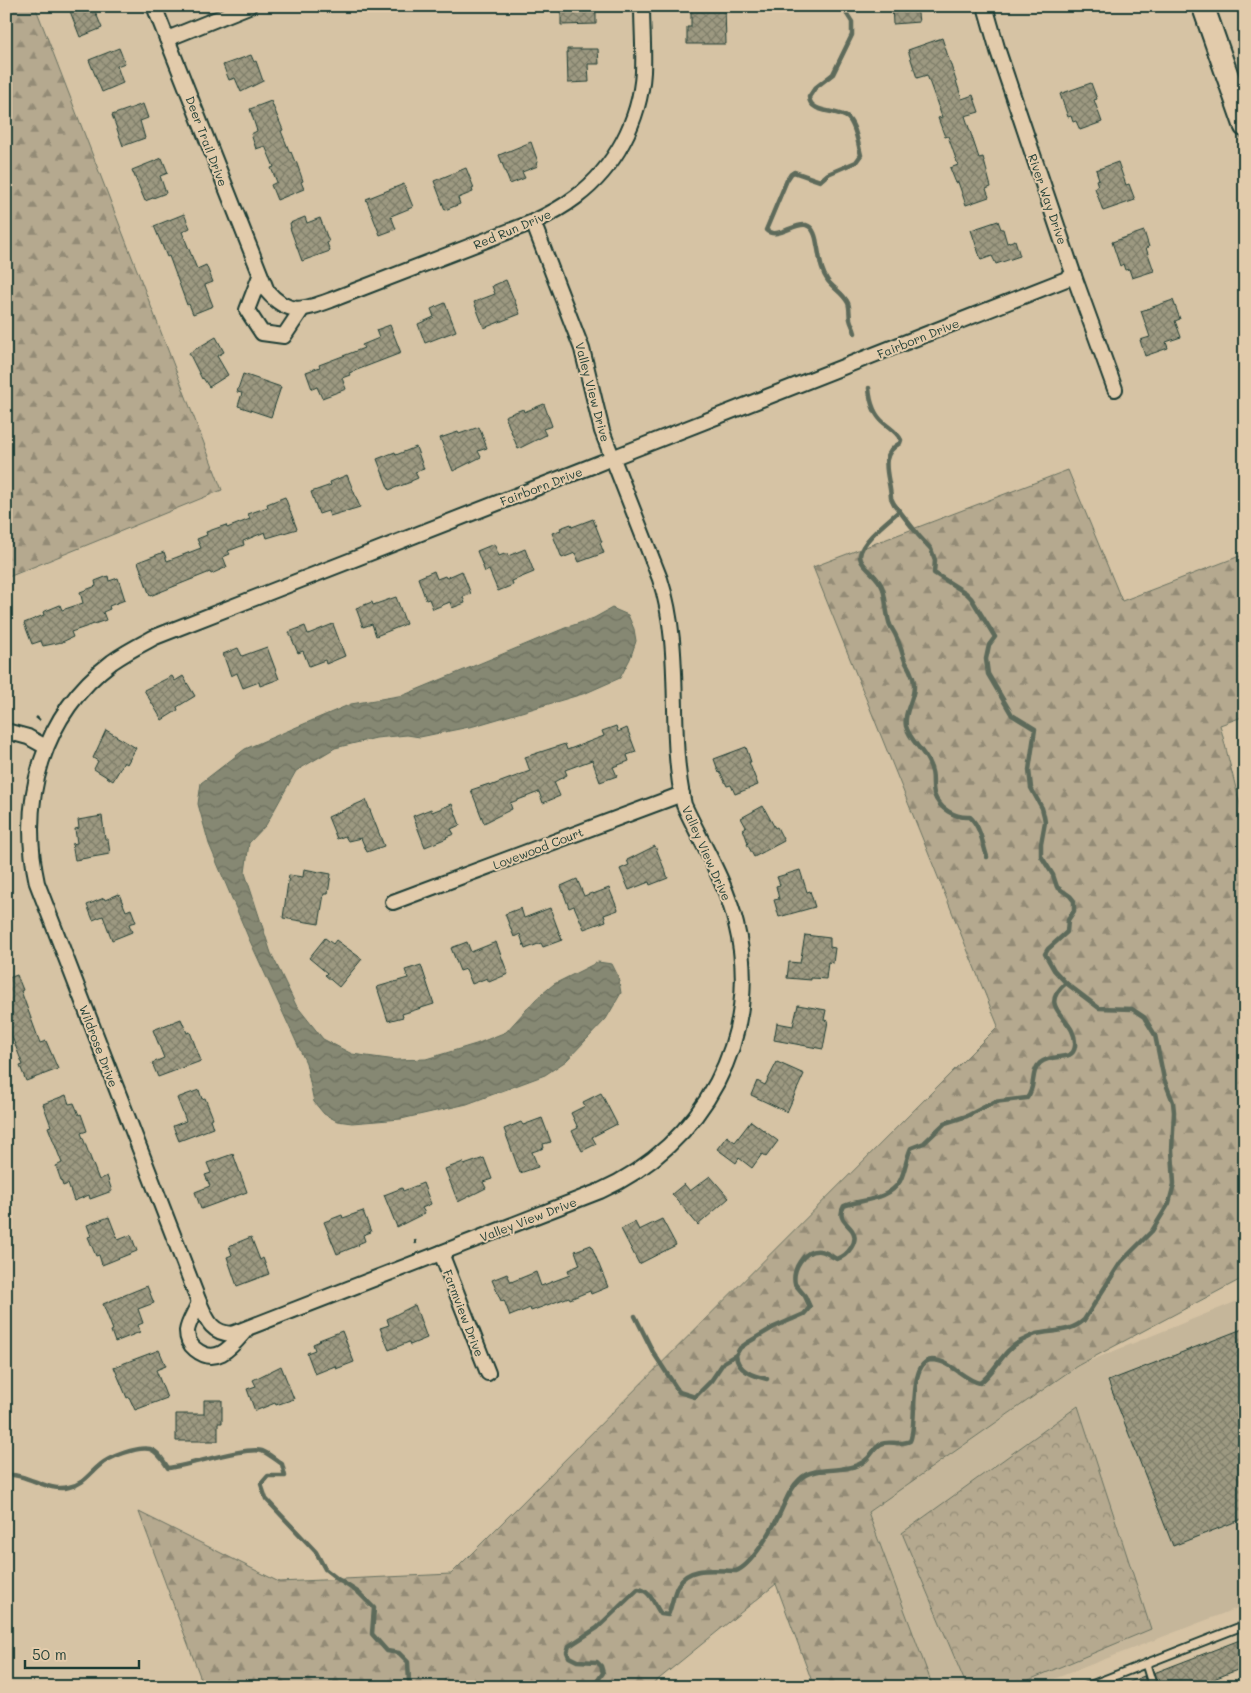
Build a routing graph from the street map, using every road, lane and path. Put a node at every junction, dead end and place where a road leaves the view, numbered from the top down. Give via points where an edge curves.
1 (154, 6) edge
2 (249, 6) edge
3 (642, 6) edge
4 (985, 6) edge
5 (1203, 6) edge
6 (167, 39) junction
7 (1245, 126) edge
8 (533, 222) junction
9 (260, 276) junction
10 (1074, 276) junction
11 (296, 308) junction
12 (1116, 389) dead end
13 (612, 458) junction
14 (36, 717) dead end
15 (42, 722) dead end
16 (6, 732) edge
17 (46, 747) junction
18 (682, 794) junction
19 (393, 902) dead end
20 (415, 1240) dead end
21 (416, 1244) dead end
22 (441, 1253) junction
23 (200, 1302) junction
24 (248, 1328) junction
25 (219, 1332) joint
26 (488, 1373) dead end
27 (1245, 1625) edge
28 (1146, 1664) junction
29 (1086, 1687) edge
30 (1154, 1687) edge

1 - 6 street, Deer Trail Drive
2 - 6 street
3 - 8 street, Red Run Drive via 643,72 639,100 621,145 594,182 559,209
4 - 10 street, River Way Drive
5 - 7 main road
6 - 9 street, Deer Trail Drive
8 - 11 street, Red Run Drive via 331,300
8 - 13 street, Valley View Drive via 582,348 602,431
9 - 11 street, Deer Trail Drive via 275,300
9 - 11 street via 247,310 262,333 284,336
10 - 12 street, River Way Drive
10 - 13 street, Fairborn Drive
13 - 17 street, Fairborn Drive via 155,637 112,662 86,686 63,715
13 - 18 street, Valley View Drive via 670,613 677,758
14 - 15 path
16 - 17 street via 28,737
17 - 23 street, Wildrose Drive via 35,783 30,816 31,846 38,883
18 - 19 street, Lovewood Court
18 - 22 street, Valley View Drive via 684,805 727,894 741,949 742,999 730,1054 717,1084 682,1134 634,1173 600,1191
20 - 21 path
22 - 24 street, Valley View Drive
22 - 26 street, Farmview Drive
23 - 24 street via 187,1330 188,1339 200,1353 209,1356 227,1351
23 - 25 street, Wildrose Drive via 208,1323
24 - 25 street, Valley View Drive via 232,1334
27 - 28 lane
28 - 29 lane
28 - 30 lane

